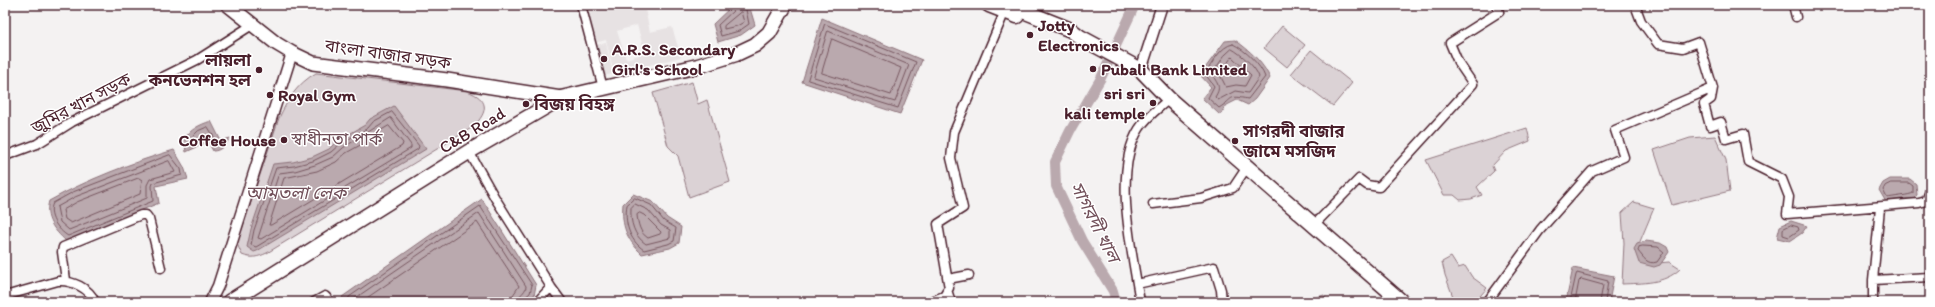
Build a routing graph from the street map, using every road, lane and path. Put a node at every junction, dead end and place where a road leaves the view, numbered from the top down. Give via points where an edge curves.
1 (228, 5) edge
2 (581, 5) edge
3 (785, 5) edge
4 (989, 5) edge
5 (1162, 5) edge
6 (1496, 5) edge
7 (1635, 5) edge
8 (1792, 5) edge
9 (1006, 8) edge
10 (1796, 17) dead end
11 (252, 25) junction
12 (292, 53) junction
13 (1141, 70) junction
14 (603, 88) junction
15 (1713, 88) junction
16 (561, 98) junction
17 (1169, 99) junction
18 (470, 151) junction
19 (5, 156) edge
20 (1247, 167) junction
21 (1930, 191) edge
22 (1153, 204) dead end
23 (1880, 208) junction
24 (1314, 225) junction
25 (161, 268) dead end
26 (969, 275) dead end
27 (1930, 276) edge
28 (948, 279) junction
29 (66, 280) junction
30 (1873, 280) junction
31 (1137, 284) junction
32 (551, 287) junction
33 (947, 290) junction
34 (5, 296) edge
35 (95, 302) edge
36 (210, 302) edge
37 (229, 302) edge
38 (314, 302) edge
39 (331, 302) edge
40 (536, 302) edge
41 (562, 302) edge
42 (929, 302) edge
43 (951, 302) edge
44 (1140, 302) edge
45 (1222, 302) edge
46 (1402, 302) edge
47 (1487, 302) edge
48 (1873, 302) edge

1 - 11 main road, বাংলা বাজার সড়ক
2 - 14 street
3 - 14 highway, C&B Road via 769,33 755,45 698,66
4 - 9 highway
5 - 13 street
6 - 24 street via 1499,12 1450,43 1458,62 1473,84 1380,187 1368,185 1359,179
7 - 15 street via 1641,21 1658,44 1683,48 1699,42
8 - 10 street
9 - 13 highway via 1068,36 1096,37 1103,48
9 - 28 street via 954,132 951,158 963,208 938,224
11 - 12 main road, বাংলা বাজার সড়ক
11 - 19 street, জুমির খান সড়ক via 197,60 72,122 37,144
12 - 16 main road, বাংলা বাজার সড়ক via 314,63 330,66 447,80
12 - 36 street via 218,286
13 - 17 highway
14 - 16 highway, C&B Road
15 - 23 street via 1711,99 1704,104 1710,126 1721,122 1726,139 1743,134 1748,162 1782,179 1789,197 1787,214
15 - 47 street via 1615,130 1624,157 1592,171 1540,230
16 - 18 highway, C&B Road
17 - 20 highway
17 - 31 street via 1139,128 1131,145 1128,160 1125,178 1127,216
18 - 32 street via 495,198
18 - 37 highway, C&B Road
20 - 22 street via 1232,188 1201,198
20 - 24 highway
21 - 23 street via 1926,201
23 - 30 street
24 - 46 highway
25 - 29 street via 149,220 146,215 141,215 63,247
26 - 28 street
27 - 30 street
28 - 33 street
29 - 34 street
29 - 35 street via 88,291
30 - 48 street
31 - 44 street
31 - 45 street via 1214,267
32 - 40 street
32 - 41 street
33 - 42 street via 944,296
33 - 43 street
38 - 39 street via 326,296

